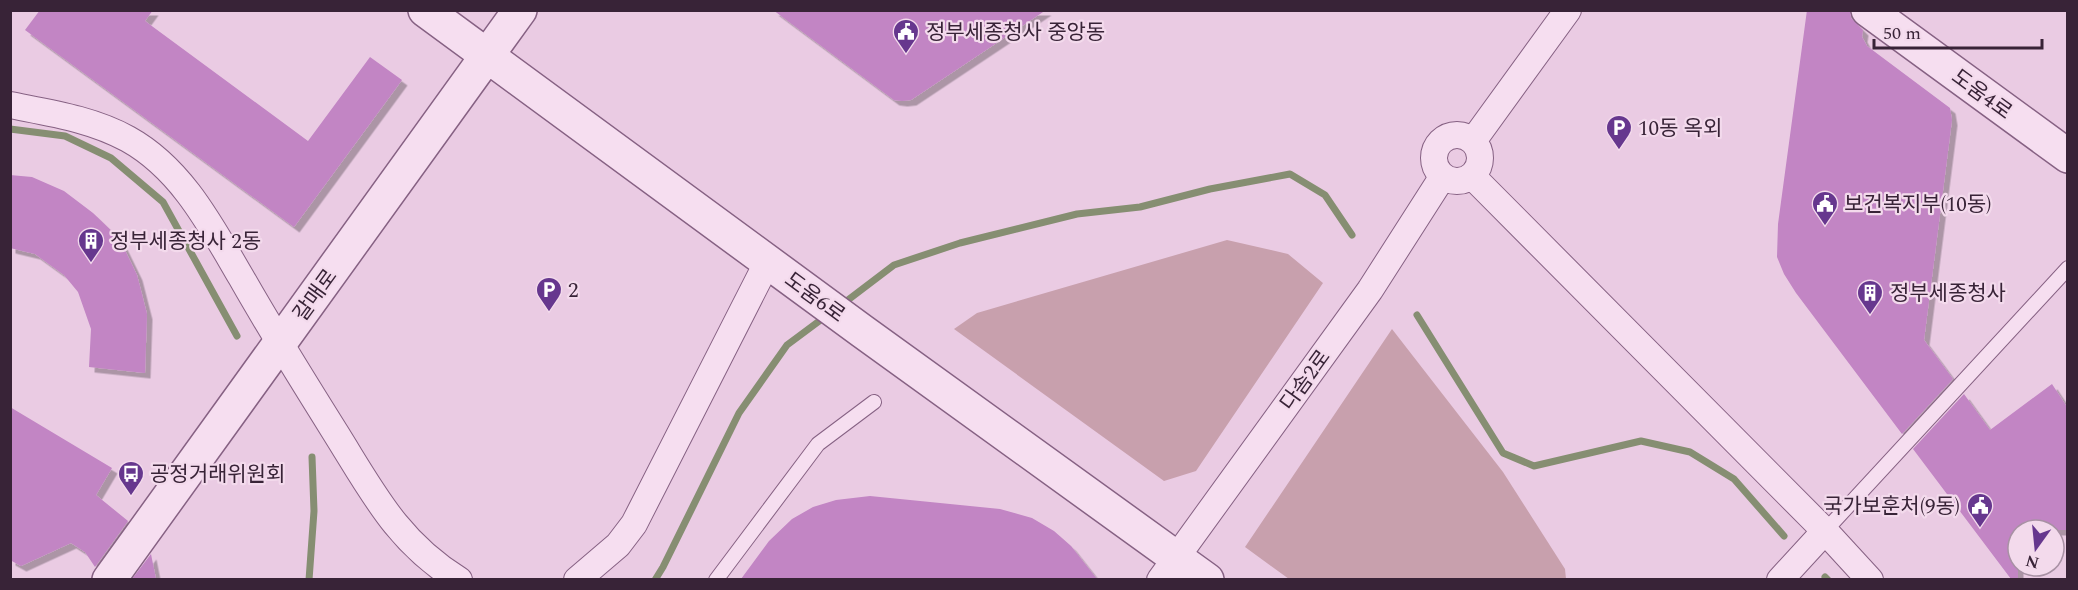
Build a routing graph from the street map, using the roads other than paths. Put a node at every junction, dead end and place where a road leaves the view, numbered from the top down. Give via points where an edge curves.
1 (425, 10) edge
2 (520, 10) edge
3 (1568, 10) edge
4 (1868, 10) edge
5 (487, 55) junction
6 (10, 105) edge
7 (1473, 141) junction
8 (2067, 156) edge
9 (1443, 176) junction
10 (1472, 176) junction
11 (768, 261) junction
12 (2067, 268) edge
13 (280, 345) junction
14 (873, 402) dead end
15 (1825, 531) junction
16 (1168, 569) edge
17 (109, 579) edge
18 (459, 579) edge
19 (577, 579) edge
20 (716, 579) edge
21 (1207, 579) edge
22 (1780, 579) edge
23 (1870, 579) edge

1 - 5 street, 도움6로
2 - 5 street, 갈매로
3 - 7 street
4 - 8 street, 도움4로
5 - 11 street, 도움6로
5 - 13 street, 갈매로
6 - 13 street via 106,129 151,155 191,196
7 - 9 street via 1459,135 1439,143 1435,164
7 - 10 street via 1480,163
9 - 10 street via 1458,181
9 - 16 street, 다솜2로 via 1370,290
10 - 15 street
11 - 16 street, 도움6로
11 - 19 street via 634,524 618,545
12 - 15 lane
13 - 17 street, 갈매로
13 - 18 street via 403,535 424,556
14 - 20 lane via 818,444
15 - 22 street
15 - 23 street
16 - 21 street, 도움6로

